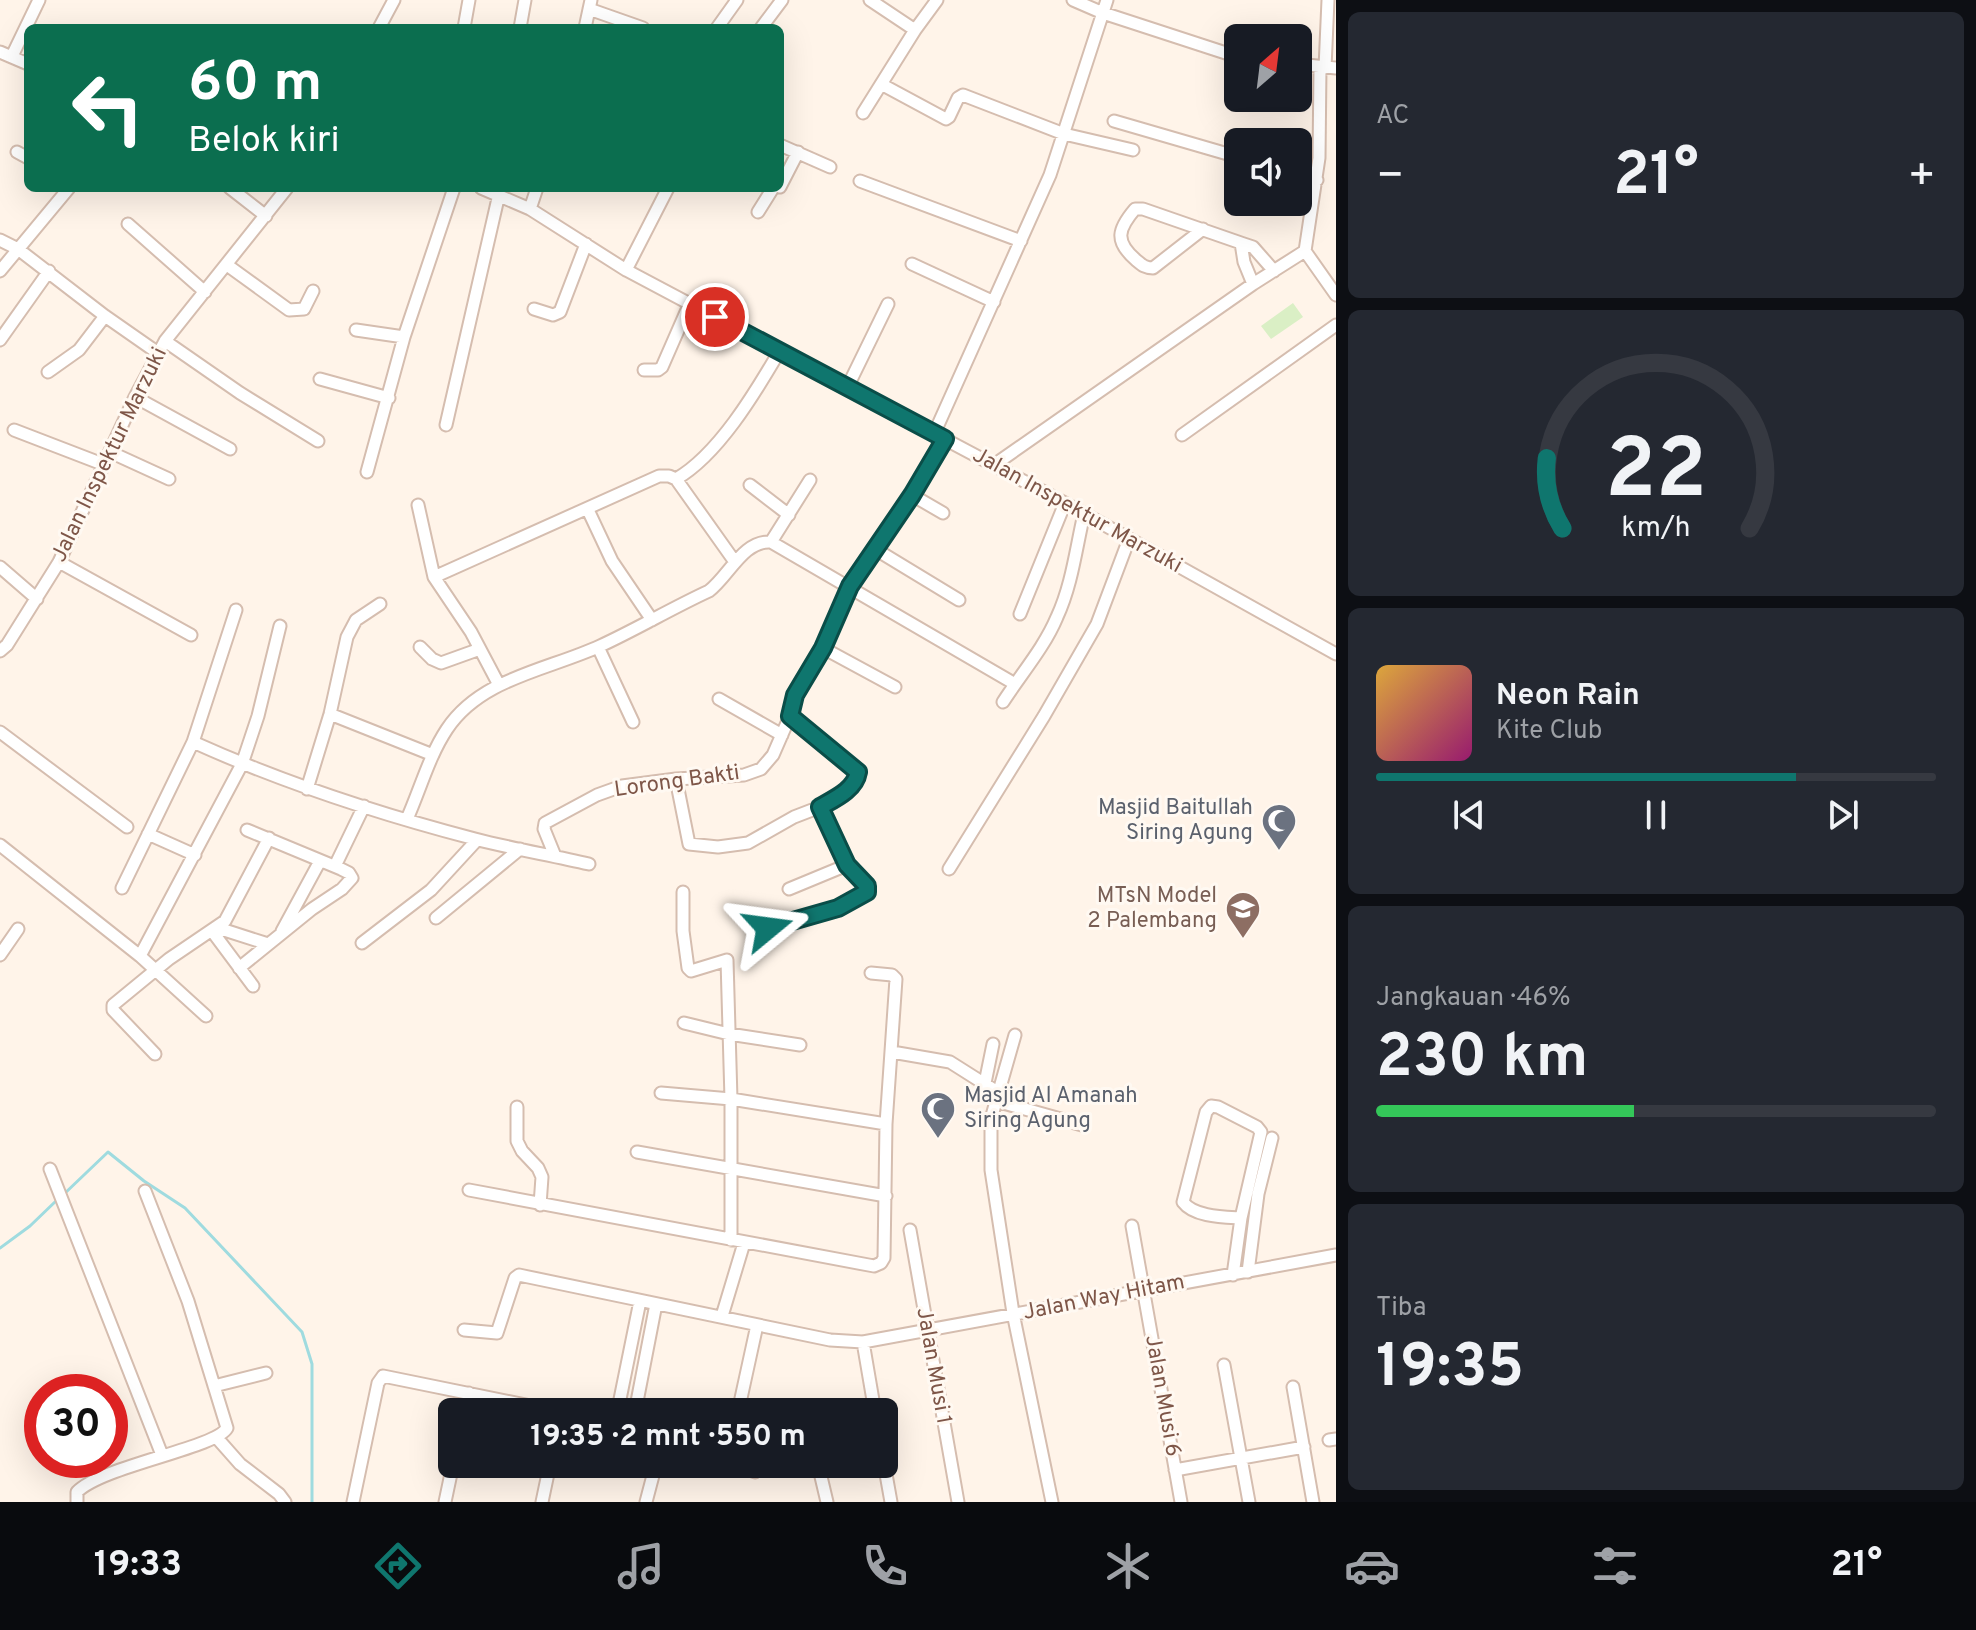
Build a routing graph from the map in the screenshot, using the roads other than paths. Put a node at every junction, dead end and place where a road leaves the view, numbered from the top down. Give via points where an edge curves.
1 (39, 0) edge
2 (394, 0) edge
3 (469, 0) edge
4 (525, 0) edge
5 (737, 0) edge
6 (782, 0) edge
7 (870, 0) edge
8 (937, 0) edge
9 (1073, 0) edge
10 (1107, 0) edge
11 (1328, 0) edge
12 (590, 5) edge
13 (1103, 13) junction
14 (27, 24) edge
15 (382, 24) edge
16 (465, 24) edge
17 (521, 24) edge
18 (634, 24) edge
19 (720, 24) edge
20 (764, 24) edge
21 (915, 30) junction
22 (24, 31) edge
23 (0, 52) edge
24 (1224, 52) edge
25 (12, 56) junction
26 (24, 62) edge
27 (1327, 68) edge
28 (881, 84) junction
29 (863, 113) dead end
30 (1114, 121) dead end
31 (1064, 134) junction
32 (784, 147) edge
33 (1133, 150) dead end
34 (17, 152) dead end
35 (798, 152) junction
36 (1224, 153) edge
37 (24, 156) edge
38 (830, 167) dead end
39 (1312, 178) edge
40 (784, 179) edge
41 (1317, 180) junction
42 (860, 181) dead end
43 (66, 192) edge
44 (235, 192) edge
45 (284, 192) edge
46 (453, 192) edge
47 (493, 192) edge
48 (536, 192) edge
49 (666, 192) edge
50 (770, 192) edge
51 (499, 194) junction
52 (530, 209) junction
53 (758, 212) dead end
54 (266, 216) junction
55 (128, 224) dead end
56 (1203, 229) junction
57 (0, 240) edge
58 (1021, 241) junction
59 (1241, 243) junction
60 (586, 244) junction
61 (18, 249) junction
62 (1305, 251) junction
63 (912, 264) dead end
64 (227, 265) junction
65 (626, 270) junction
66 (0, 271) edge
67 (49, 271) junction
68 (1274, 271) junction
69 (1253, 284) junction
70 (313, 291) dead end
71 (205, 292) junction
72 (1336, 295) edge
73 (994, 302) junction
74 (690, 303) junction
75 (888, 304) dead end
76 (534, 309) dead end
77 (105, 316) junction
78 (1336, 325) edge
79 (356, 330) dead end
80 (404, 337) junction
81 (0, 340) edge
82 (165, 341) junction
83 (779, 352) junction
84 (158, 353) junction
85 (644, 370) dead end
86 (48, 372) dead end
87 (320, 379) dead end
88 (847, 388) junction
89 (135, 397) junction
90 (389, 398) junction
91 (446, 425) dead end
92 (14, 430) dead end
93 (1182, 435) dead end
94 (940, 436) junction
95 (318, 441) dead end
96 (230, 449) dead end
97 (110, 452) junction
98 (105, 465) junction
99 (994, 465) junction
100 (367, 472) dead end
101 (169, 479) dead end
102 (676, 479) junction
103 (810, 480) dead end
104 (750, 485) dead end
105 (912, 495) junction
106 (1065, 503) junction
107 (418, 505) dead end
108 (588, 510) junction
109 (943, 513) dead end
110 (1084, 514) junction
111 (789, 515) junction
112 (1129, 539) junction
113 (771, 542) junction
114 (875, 549) junction
115 (59, 562) junction
116 (735, 562) junction
117 (0, 567) edge
118 (434, 577) junction
119 (850, 586) junction
120 (37, 599) junction
121 (959, 600) dead end
122 (380, 604) dead end
123 (236, 610) dead end
124 (1020, 614) dead end
125 (652, 620) junction
126 (280, 626) dead end
127 (191, 635) dead end
128 (2, 645) edge
129 (420, 647) dead end
130 (598, 647) junction
131 (823, 648) junction
132 (480, 649) junction
133 (1336, 654) edge
134 (1015, 684) junction
135 (499, 685) junction
136 (895, 687) dead end
137 (719, 699) dead end
138 (1003, 702) dead end
139 (330, 714) junction
140 (790, 716) junction
141 (633, 722) dead end
142 (0, 732) edge
143 (782, 735) junction
144 (193, 742) junction
145 (433, 755) junction
146 (242, 764) junction
147 (676, 779) junction
148 (307, 789) junction
149 (364, 806) junction
150 (820, 807) junction
151 (407, 819) junction
152 (127, 827) dead end
153 (247, 830) dead end
154 (148, 834) junction
155 (269, 838) junction
156 (477, 840) junction
157 (0, 845) edge
158 (520, 849) junction
159 (195, 855) junction
160 (555, 856) junction
161 (320, 861) junction
162 (589, 864) dead end
163 (847, 865) junction
164 (335, 866) junction
165 (949, 869) dead end
166 (122, 888) dead end
167 (789, 889) dead end
168 (683, 892) dead end
169 (436, 918) dead end
170 (768, 928) dead end
171 (18, 929) dead end
172 (215, 929) junction
173 (280, 935) junction
174 (362, 943) dead end
175 (268, 944) junction
176 (0, 955) edge
177 (140, 956) junction
178 (239, 968) junction
179 (156, 970) junction
180 (871, 973) dead end
181 (253, 986) dead end
182 (206, 1016) dead end
183 (684, 1023) dead end
184 (729, 1034) junction
185 (1015, 1035) dead end
186 (993, 1044) dead end
187 (800, 1045) dead end
188 (892, 1052) junction
189 (155, 1054) dead end
190 (985, 1083) junction
191 (661, 1093) dead end
192 (998, 1097) junction
193 (731, 1099) junction
194 (517, 1107) dead end
195 (886, 1124) junction
196 (1082, 1125) dead end
197 (1272, 1138) dead end
198 (637, 1152) dead end
199 (50, 1169) dead end
200 (730, 1169) junction
201 (469, 1190) dead end
202 (145, 1191) dead end
203 (886, 1196) junction
204 (540, 1205) junction
205 (1241, 1218) junction
206 (1132, 1226) dead end
207 (910, 1230) dead end
208 (731, 1240) junction
209 (744, 1243) junction
210 (1336, 1255) edge
211 (1248, 1272) junction
212 (1233, 1275) junction
213 (1142, 1289) junction
214 (640, 1301) junction
215 (656, 1304) junction
216 (1013, 1313) junction
217 (722, 1316) junction
218 (757, 1325) junction
219 (926, 1329) junction
220 (464, 1330) dead end
221 (863, 1342) junction
222 (627, 1363) junction
223 (1224, 1365) dead end
224 (643, 1367) junction
225 (266, 1373) dead end
226 (214, 1386) junction
227 (1293, 1387) dead end
228 (469, 1393) junction
229 (468, 1398) edge
230 (493, 1398) edge
231 (620, 1398) edge
232 (637, 1398) edge
233 (741, 1398) edge
234 (873, 1398) edge
235 (217, 1438) junction
236 (1304, 1447) junction
237 (162, 1455) junction
238 (1241, 1460) junction
239 (1175, 1470) junction
240 (450, 1478) edge
241 (547, 1478) edge
242 (652, 1478) edge
243 (821, 1478) edge
244 (887, 1478) edge
245 (77, 1502) edge
246 (285, 1502) edge
247 (353, 1502) edge
248 (445, 1502) edge
249 (542, 1502) edge
250 (646, 1502) edge
251 (827, 1502) edge
252 (891, 1502) edge
253 (958, 1502) edge
254 (1052, 1502) edge
255 (1181, 1502) edge
256 (1249, 1502) edge
257 (1313, 1502) edge

1 - 14 street
2 - 15 street
3 - 16 street
4 - 17 street
5 - 19 street
6 - 20 street
7 - 21 street
8 - 21 street
9 - 13 street
10 - 13 street, Lorong Bakti
11 - 27 street
12 - 18 street
13 - 24 street
13 - 31 street, Lorong Bakti
21 - 28 street
22 - 25 street
23 - 25 street
25 - 26 street
27 - 41 street
28 - 29 street
28 - 31 street via 946,119 963,95
30 - 36 street
31 - 33 street
31 - 58 street, Lorong Bakti
32 - 35 street
34 - 37 street
35 - 38 street
35 - 40 street
39 - 41 street
41 - 62 street
42 - 58 street
43 - 61 street
44 - 54 street
45 - 54 street, Jalan Inspektur Marzuki
46 - 80 street
47 - 51 street, Jalan Inspektur Marzuki
48 - 52 street
49 - 65 street
50 - 53 street
51 - 52 street, Jalan Inspektur Marzuki
51 - 91 street
52 - 60 street, Jalan Inspektur Marzuki
54 - 64 street, Jalan Inspektur Marzuki
55 - 71 street
56 - 56 street via 1150,268 1120,241 1122,228 1139,208
56 - 59 street
57 - 61 street
58 - 73 street, Lorong Bakti
59 - 68 street via 1253,247
59 - 69 street
60 - 65 street, Jalan Inspektur Marzuki
60 - 76 street via 560,312
61 - 66 street
61 - 67 street
62 - 68 street
62 - 72 street
63 - 73 street
64 - 70 street via 289,310 304,309
64 - 71 street, Jalan Inspektur Marzuki
65 - 74 street, Jalan Inspektur Marzuki
67 - 77 street
67 - 81 street
68 - 69 street
69 - 99 street
71 - 82 street, Jalan Inspektur Marzuki
73 - 94 street, Lorong Bakti
74 - 83 street, Jalan Inspektur Marzuki
74 - 85 street via 662,367
75 - 88 street
77 - 84 street
77 - 86 street via 79,350
78 - 93 street
79 - 80 street
80 - 90 street
82 - 84 street, Jalan Inspektur Marzuki
82 - 95 street
83 - 88 street, Jalan Inspektur Marzuki
83 - 102 street via 729,428
84 - 89 street, Jalan Inspektur Marzuki
87 - 90 street
88 - 94 street, Jalan Inspektur Marzuki
89 - 96 street
89 - 97 street, Jalan Inspektur Marzuki
90 - 100 street
92 - 98 street
94 - 99 street, Jalan Inspektur Marzuki
94 - 105 street, Lorong Bakti
97 - 98 street, Jalan Inspektur Marzuki
97 - 101 street
98 - 115 street, Jalan Inspektur Marzuki
99 - 106 street, Jalan Inspektur Marzuki
102 - 108 street via 659,476
102 - 116 street
103 - 111 street
104 - 111 street
105 - 109 street
105 - 114 street, Lorong Bakti
106 - 110 street, Jalan Inspektur Marzuki
106 - 124 street
107 - 118 street
108 - 118 street
108 - 125 street via 612,561
110 - 112 street, Jalan Inspektur Marzuki
110 - 134 street via 1058,616
111 - 113 street
112 - 133 street, Jalan Inspektur Marzuki
112 - 165 street via 1090,637
113 - 116 street via 756,543
113 - 119 street
114 - 119 street, Lorong Bakti
114 - 121 street
115 - 120 street, Jalan Inspektur Marzuki
115 - 127 street
116 - 125 street via 709,591
117 - 120 street
118 - 132 street
119 - 131 street, Lorong Bakti
119 - 134 street
120 - 128 street, Jalan Inspektur Marzuki
122 - 139 street via 356,620 347,637
123 - 144 street
125 - 130 street
126 - 146 street
129 - 132 street via 441,663
130 - 135 street
130 - 141 street
131 - 136 street
131 - 140 street, Lorong Bakti via 795,695
132 - 135 street
134 - 138 street
135 - 145 street via 474,699
137 - 143 street
139 - 145 street
139 - 148 street
140 - 143 street, Lorong Bakti
140 - 150 street via 858,772 856,782
142 - 152 street
143 - 147 street, Lorong Bakti via 761,769
144 - 146 street
144 - 154 street
145 - 151 street
146 - 148 street
146 - 159 street
147 - 150 street via 689,844 748,843
147 - 160 street, Lorong Bakti via 622,786 550,819 544,829
148 - 149 street
149 - 151 street
149 - 164 street
150 - 163 street
151 - 156 street
153 - 155 street
154 - 159 street
154 - 166 street
155 - 161 street
155 - 172 street via 225,921
156 - 158 street
156 - 174 street via 431,890
157 - 177 street
158 - 160 street
158 - 169 street
159 - 177 street
160 - 162 street
161 - 164 street
161 - 173 street
163 - 167 street
163 - 170 street via 867,886 863,896
164 - 173 street via 349,873 350,882
168 - 184 street via 689,969 727,960
171 - 176 street
172 - 175 street
172 - 178 street
172 - 179 street
173 - 175 street
175 - 178 street
177 - 179 street
178 - 181 street
179 - 182 street
179 - 189 street via 112,1007
180 - 188 street via 896,979
183 - 184 street
184 - 187 street
184 - 193 street
185 - 192 street
186 - 190 street
188 - 190 street via 950,1062
188 - 195 street
190 - 192 street
191 - 193 street
192 - 196 street
192 - 216 street via 991,1119 991,1170
193 - 195 street
193 - 200 street
194 - 204 street via 517,1141 542,1177
195 - 203 street
197 - 211 street
198 - 200 street
199 - 237 street
200 - 203 street
200 - 208 street
201 - 204 street
202 - 226 street
203 - 209 street via 884,1258 877,1265
204 - 208 street
205 - 205 street via 1217,1216 1183,1202 1211,1106 1261,1132
205 - 212 street
206 - 213 street, Jalan Musi 6
207 - 219 street, Jalan Musi 1
208 - 209 street
209 - 217 street
210 - 211 street, Jalan Way Hitam
211 - 212 street, Jalan Way Hitam
212 - 213 street, Jalan Way Hitam
213 - 216 street, Jalan Way Hitam
213 - 239 street, Jalan Musi 6
214 - 215 street
214 - 220 street via 519,1275 497,1333
214 - 222 street
215 - 217 street
215 - 224 street
216 - 219 street
216 - 254 street, Jalan Way Hitam
217 - 218 street
218 - 221 street
218 - 233 street
219 - 221 street
219 - 253 street, Jalan Musi 1
221 - 234 street
222 - 224 street
222 - 231 street
223 - 238 street
224 - 232 street
225 - 226 street
226 - 235 street via 227,1426
227 - 236 street
228 - 229 street
228 - 230 street
228 - 247 street via 381,1377
235 - 237 street
235 - 246 street
236 - 238 street
236 - 257 street
237 - 245 street via 82,1487
238 - 239 street
238 - 256 street
239 - 255 street, Jalan Musi 6
240 - 248 street
241 - 249 street
242 - 250 street
243 - 251 street
244 - 252 street

